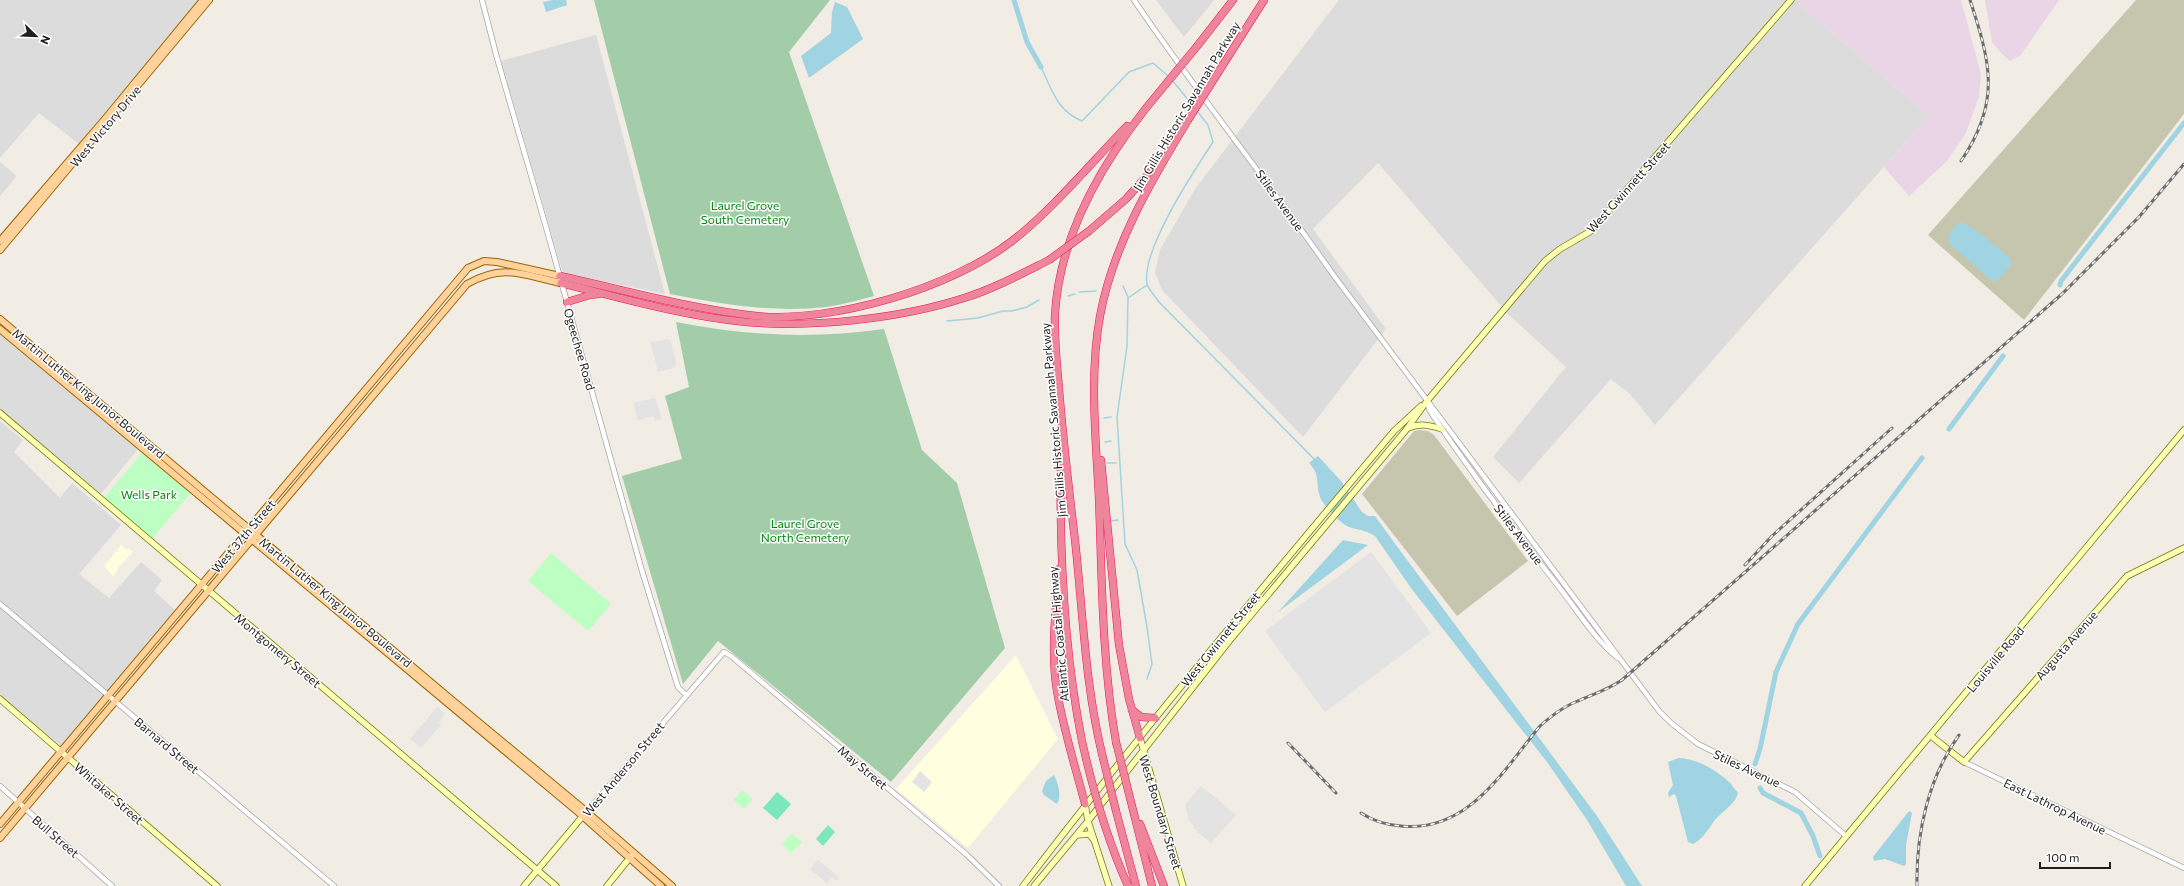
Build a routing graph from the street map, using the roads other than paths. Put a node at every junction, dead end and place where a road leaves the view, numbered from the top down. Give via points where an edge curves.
1 (203, 0) edge
2 (209, 0) edge
3 (482, 0) edge
4 (1134, 0) edge
5 (1233, 0) edge
6 (1264, 0) edge
7 (1791, 0) edge
8 (1146, 108) junction
9 (1170, 149) junction
10 (0, 241) edge
11 (0, 250) edge
12 (560, 280) junction
13 (608, 294) junction
14 (567, 302) junction
15 (0, 319) edge
16 (0, 329) edge
17 (1427, 401) junction
18 (0, 413) edge
19 (1062, 421) junction
20 (1408, 428) junction
21 (1442, 429) junction
22 (2184, 430) edge
23 (1096, 439) junction
24 (246, 531) junction
25 (254, 538) junction
26 (1062, 539) junction
27 (2184, 548) edge
28 (202, 586) junction
29 (208, 591) junction
30 (0, 604) edge
31 (724, 652) joint
32 (1621, 661) junction
33 (686, 695) junction
34 (108, 696) junction
35 (0, 699) edge
36 (116, 702) junction
37 (1131, 709) junction
38 (1155, 718) junction
39 (1931, 736) junction
40 (1140, 738) junction
41 (61, 751) junction
42 (1143, 752) junction
43 (68, 758) junction
44 (1964, 762) junction
45 (0, 786) edge
46 (1130, 801) junction
47 (17, 803) junction
48 (1085, 804) junction
49 (24, 809) junction
50 (584, 814) junction
51 (1088, 821) junction
52 (0, 824) edge
53 (1077, 835) junction
54 (1846, 836) junction
55 (0, 838) edge
56 (1096, 842) junction
57 (631, 856) junction
58 (2184, 868) edge
59 (537, 870) junction
60 (112, 886) edge
61 (218, 886) edge
62 (334, 886) edge
63 (524, 886) edge
64 (556, 886) edge
65 (607, 886) edge
66 (661, 886) edge
67 (672, 886) edge
68 (999, 886) edge
69 (1023, 886) edge
70 (1034, 886) edge
71 (1109, 886) edge
72 (1128, 886) edge
73 (1136, 886) edge
74 (1152, 886) edge
75 (1164, 886) edge
76 (1183, 886) edge
77 (1805, 886) edge

1 - 10 main road, West Victory Drive
2 - 11 main road, West Victory Drive
3 - 12 street, Ogeechee Road
4 - 17 street, Stiles Avenue
5 - 8 highway, Jim Gillis Historic Savannah Parkway, bridge
6 - 9 highway, Jim Gillis Historic Savannah Parkway, bridge
7 - 17 main road, West Gwinnett Street via 1591,231 1545,261
8 - 12 highway via 1013,240 967,269 931,286 902,295 859,306 800,316 758,316 707,309
8 - 19 highway, Jim Gillis Historic Savannah Parkway via 1106,162 1086,201 1070,243 1058,288 1055,314
9 - 13 highway, bridge via 1126,199 1089,231 1049,260 1001,284 964,298 918,310 869,319 745,322 680,311
9 - 23 highway, Jim Gillis Historic Savannah Parkway via 1127,233 1100,317 1094,378
12 - 13 highway
12 - 14 street, Ogeechee Road
12 - 24 main road, West 37th Street via 497,262 484,261 468,268
12 - 25 main road, West 37th Street via 499,271 481,276 467,284
13 - 14 highway via 590,295
14 - 33 street, Ogeechee Road via 667,653 678,687
15 - 24 main road, Martin Luther King Junior Boulevard
16 - 24 main road, Martin Luther King Junior Boulevard
17 - 20 main road, West Gwinnett Street
17 - 21 street, Stiles Avenue via 1430,412
17 - 32 street, Stiles Avenue via 1614,648
17 - 38 main road, West Gwinnett Street via 1402,422
18 - 28 main road, Montgomery Street
19 - 26 highway, Atlantic Coastal Highway
19 - 73 highway, Jim Gillis Historic Savannah Parkway, bridge via 1089,686 1096,729
20 - 21 main road via 1429,425
20 - 42 main road, West Gwinnett Street via 1230,640
21 - 32 street, Stiles Avenue via 1539,562 1610,652
22 - 39 main road, Louisville Road
23 - 37 highway via 1102,469 1119,645
23 - 46 highway, Jim Gillis Historic Savannah Parkway, bridge via 1108,696
24 - 25 main road, Martin Luther King Junior Boulevard
24 - 28 main road, West 37th Street
25 - 29 main road, West 37th Street
25 - 50 main road, Martin Luther King Junior Boulevard
26 - 48 highway via 1056,630 1056,683
26 - 72 highway, Atlantic Coastal Highway, bridge via 1069,663 1082,741 1100,812 1115,858
27 - 44 main road, Augusta Avenue via 2127,576
28 - 29 main road, Montgomery Street
28 - 34 main road, West 37th Street
29 - 36 main road, West 37th Street
29 - 59 main road, Montgomery Street
30 - 34 street, Barnard Street
31 - 33 street, West Anderson Street
31 - 68 street, May Street via 919,814
32 - 54 street, Stiles Avenue via 1656,706 1684,734 1716,755 1789,788
33 - 50 street, West Anderson Street
34 - 36 street, Barnard Street
34 - 41 main road, West 37th Street
35 - 41 main road, Whitaker Street
36 - 43 main road, West 37th Street
36 - 62 street, Barnard Street
37 - 38 highway via 1141,717
37 - 40 highway
38 - 40 main road, West Gwinnett Street
39 - 44 main road, East Lathrop Avenue
39 - 54 main road, Louisville Road
40 - 42 main road, West Boundary Street
40 - 48 main road, West Gwinnett Street
41 - 43 main road, Whitaker Street
41 - 47 main road, West 37th Street
42 - 51 main road, West Gwinnett Street
42 - 76 main road, West Boundary Street
43 - 49 main road, West 37th Street
43 - 61 main road, Whitaker Street
44 - 58 street, East Lathrop Avenue
45 - 47 street, Bull Street
46 - 74 highway, Jim Gillis Historic Savannah Parkway
46 - 75 highway
47 - 49 street, Bull Street
47 - 52 main road, West 37th Street
48 - 51 main road
48 - 69 main road, West Gwinnett Street
49 - 55 main road, West 37th Street
49 - 60 street, Bull Street
50 - 57 main road, Martin Luther King Junior Boulevard
50 - 59 main road, West Anderson Street
51 - 53 main road, West Gwinnett Street
51 - 56 main road
53 - 56 main road via 1089,834
53 - 70 main road, West Gwinnett Street
54 - 77 main road, Louisville Road
56 - 71 main road
57 - 65 main road
57 - 66 main road, Martin Luther King Junior Boulevard
57 - 67 main road, Martin Luther King Junior Boulevard
59 - 63 main road, West Anderson Street
59 - 64 main road, Montgomery Street

